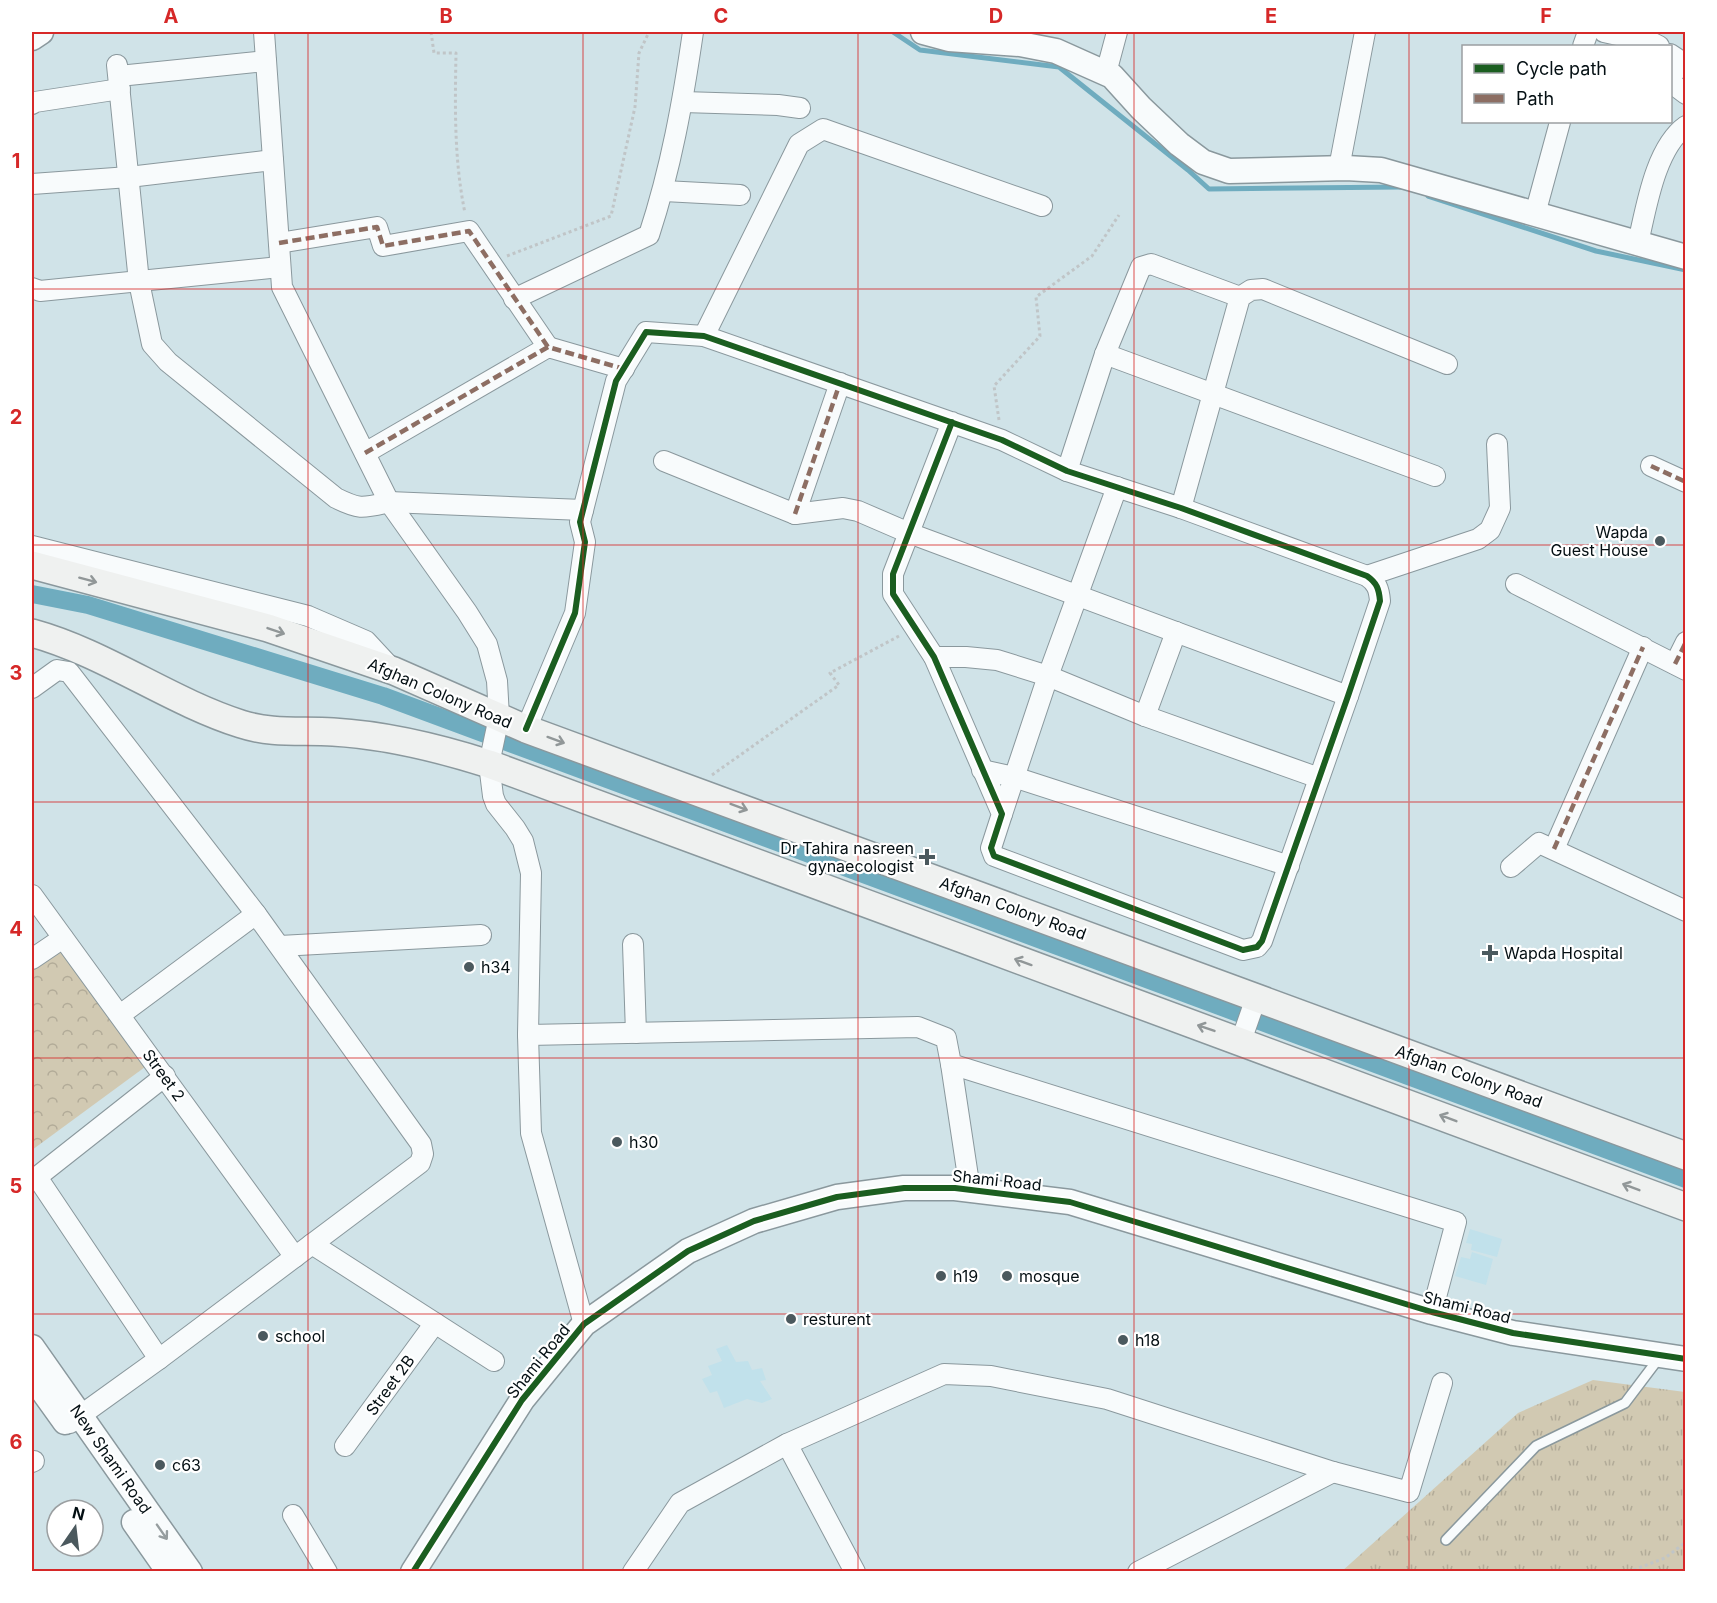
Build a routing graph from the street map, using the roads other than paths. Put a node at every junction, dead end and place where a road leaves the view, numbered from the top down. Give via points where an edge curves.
1 (41, 32) edge
2 (264, 32) edge
3 (693, 32) edge
4 (923, 32) edge
5 (1117, 32) edge
6 (1365, 32) edge
7 (1604, 32) edge
8 (32, 38) edge
9 (1657, 45) edge
10 (1672, 55) edge
11 (266, 61) junction
12 (1106, 73) junction
13 (119, 77) junction
14 (1672, 78) edge
15 (1672, 81) edge
16 (1686, 94) edge
17 (683, 102) junction
18 (32, 104) edge
19 (800, 108) dead end
20 (1560, 123) edge
21 (1686, 126) edge
22 (273, 160) junction
23 (1339, 168) junction
24 (129, 177) junction
25 (32, 184) edge
26 (664, 191) junction
27 (740, 195) dead end
28 (1042, 207) dead end
29 (1534, 214) junction
30 (279, 243) junction
31 (1638, 243) junction
32 (1686, 257) edge
33 (280, 267) junction
34 (139, 282) junction
35 (32, 288) edge
36 (1240, 297) junction
37 (514, 299) junction
38 (704, 336) junction
39 (548, 347) junction
40 (1105, 354) junction
41 (1447, 364) dead end
42 (624, 369) junction
43 (840, 383) junction
44 (1212, 395) junction
45 (952, 422) junction
46 (1497, 444) dead end
47 (364, 453) junction
48 (664, 461) dead end
49 (1651, 466) dead end
50 (1067, 471) junction
51 (1435, 476) dead end
52 (1686, 482) edge
53 (1117, 488) junction
54 (389, 502) junction
55 (1181, 508) junction
56 (583, 510) junction
57 (795, 514) junction
58 (909, 533) junction
59 (32, 546) edge
60 (32, 565) edge
61 (1367, 576) junction
62 (1516, 584) dead end
63 (1078, 596) junction
64 (1176, 632) junction
65 (32, 633) edge
66 (1686, 642) edge
67 (1642, 647) junction
68 (934, 657) junction
69 (1680, 667) edge
70 (394, 671) junction
71 (1048, 676) junction
72 (32, 688) edge
73 (1348, 696) junction
74 (1145, 716) junction
75 (498, 722) junction
76 (526, 729) junction
77 (490, 757) junction
78 (982, 770) junction
79 (1014, 777) junction
80 (1319, 778) junction
81 (1002, 814) junction
82 (1554, 849) junction
83 (1289, 866) junction
84 (1511, 867) dead end
85 (32, 895) edge
86 (1686, 911) edge
87 (256, 914) junction
88 (481, 935) dead end
89 (63, 938) junction
90 (633, 944) dead end
91 (279, 946) junction
92 (32, 959) edge
93 (1256, 998) junction
94 (120, 1015) junction
95 (636, 1033) junction
96 (528, 1035) junction
97 (1241, 1041) junction
98 (951, 1064) junction
99 (165, 1076) junction
100 (1686, 1156) edge
101 (34, 1179) edge
102 (970, 1190) junction
103 (1686, 1207) edge
104 (312, 1244) junction
105 (295, 1257) junction
106 (1432, 1312) junction
107 (435, 1323) junction
108 (584, 1324) junction
109 (32, 1347) edge
110 (1660, 1356) junction
111 (159, 1359) junction
112 (1686, 1359) edge
113 (494, 1361) dead end
114 (32, 1376) edge
115 (1442, 1383) dead end
116 (74, 1421) junction
117 (787, 1444) junction
118 (345, 1446) dead end
119 (1333, 1472) junction
120 (293, 1515) dead end
121 (1446, 1540) dead end
122 (169, 1572) edge
123 (190, 1572) edge
124 (327, 1572) edge
125 (413, 1572) edge
126 (633, 1572) edge
127 (855, 1572) edge
128 (1138, 1572) edge

1 - 8 street
2 - 11 street
3 - 17 street
4 - 12 street via 949,39 1056,51
5 - 12 street
6 - 23 street
7 - 9 street
10 - 14 street via 1682,62
11 - 13 street
11 - 22 street
12 - 23 street via 1203,162 1229,171
13 - 18 street
13 - 24 street
15 - 16 street
17 - 19 street
17 - 26 street
20 - 29 street
21 - 31 street via 1678,131 1656,170
22 - 24 street
22 - 30 street
23 - 29 street via 1395,173
24 - 25 street
24 - 34 street
26 - 27 street
26 - 37 street via 649,234
28 - 38 street via 823,129 799,144
29 - 31 street
30 - 33 street
30 - 37 street via 377,227 383,246 469,231
31 - 32 street
33 - 34 street
33 - 47 street via 282,287
34 - 35 street via 40,291
34 - 54 street via 152,344 168,362 336,498 364,508
36 - 40 street via 1151,264 1141,267
36 - 41 street via 1263,289
36 - 44 street
37 - 39 street
38 - 42 street via 646,332
38 - 43 street
39 - 42 street
39 - 47 street
40 - 44 street
40 - 50 street
42 - 56 street via 616,381
43 - 45 street
43 - 57 street
44 - 51 street
44 - 55 street
45 - 50 street via 1002,440
45 - 58 street
46 - 61 street via 1500,508 1490,530 1478,539
47 - 54 street
48 - 57 street
49 - 52 street
50 - 53 street
53 - 55 street
53 - 63 street
54 - 56 street
54 - 75 street via 487,644 497,681
55 - 61 street
56 - 76 street via 580,522 585,542 575,614
57 - 58 street via 843,508
58 - 63 street
58 - 68 street via 893,574 893,594
59 - 70 street via 308,616 366,641
60 -> 70 main road, Afghan Colony Road via 268,628
61 - 73 street via 1379,590 1380,601
62 - 67 street
63 - 64 street
63 - 71 street
64 - 73 street
64 - 74 street
65 - 77 main road via 244,725 377,737
66 - 69 street
67 - 69 street
67 - 82 street
68 - 71 street via 997,660
68 - 78 street
70 - 75 main road, Afghan Colony Road
71 - 74 street
71 - 79 street
72 - 87 street via 57,670 69,672
73 - 80 street
74 - 80 street
75 - 76 main road, Afghan Colony Road
75 - 77 street
76 -> 93 main road, Afghan Colony Road
77 - 96 street via 493,796 523,842 531,873
97 -> 77 main road
78 - 79 street
78 - 81 street
79 - 81 street
79 - 83 street
80 - 83 street
81 - 83 street via 992,848 994,856 1243,950 1257,947 1262,941
82 - 84 street via 1539,843
82 - 86 street
85 - 89 street, Street 2
87 - 91 street
87 - 94 street
88 - 91 street
89 - 92 street
89 - 94 street, Street 2
90 - 95 street
91 - 104 street via 422,1144 420,1163
93 - 97 street
93 - 100 main road, Afghan Colony Road
94 - 99 street, Street 2
95 - 96 street
95 - 98 street via 918,1027 946,1038
96 - 108 street via 531,1133
103 -> 97 main road
98 - 102 street
98 - 106 street via 1456,1222
99 - 101 street
99 - 105 street, Street 2
101 - 111 street
102 - 106 street, Shami Road via 1070,1202
102 - 108 street, Shami Road via 904,1188 837,1197 754,1221 688,1251
104 - 105 street
104 - 107 street
105 - 111 street
106 - 110 street, Shami Road via 1513,1333
107 - 113 street
107 - 118 street, Street 2B
108 - 125 street, Shami Road via 522,1400
109 - 116 street, New Shami Road
110 - 112 street, Shami Road
110 - 121 lane via 1625,1404 1536,1446
111 - 116 street
114 - 116 street, New Shami Road
115 - 119 street via 1409,1492
116 - 122 street, New Shami Road
116 -> 123 street, New Shami Road
117 - 119 street via 944,1374 991,1376 1107,1399
117 - 126 street via 680,1503
117 - 127 street
119 - 128 street
120 - 124 street

